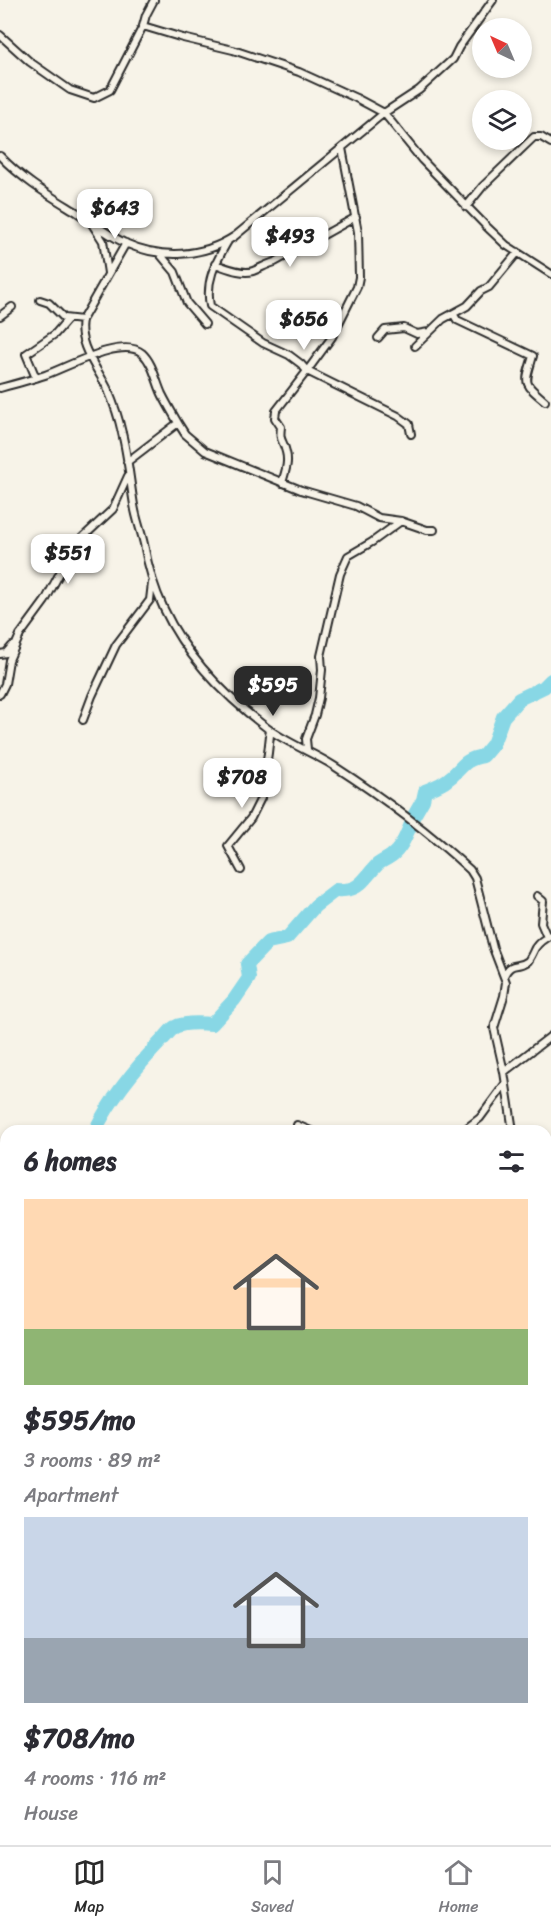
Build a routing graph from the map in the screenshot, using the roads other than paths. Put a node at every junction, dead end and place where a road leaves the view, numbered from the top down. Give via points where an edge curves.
1 (154, 0) edge
2 (493, 0) edge
3 (143, 26) junction
4 (0, 36) edge
5 (384, 113) junction
6 (551, 143) edge
7 (342, 148) junction
8 (0, 156) edge
9 (466, 207) junction
10 (356, 217) junction
11 (87, 219) junction
12 (229, 240) junction
13 (126, 243) junction
14 (518, 252) junction
15 (159, 253) junction
16 (215, 264) junction
17 (108, 274) junction
18 (551, 274) edge
19 (40, 300) dead end
20 (12, 307) dead end
21 (454, 315) junction
22 (0, 316) edge
23 (67, 320) junction
24 (82, 320) junction
25 (205, 324) dead end
26 (429, 332) junction
27 (378, 338) dead end
28 (415, 346) dead end
29 (89, 356) junction
30 (307, 371) junction
31 (36, 378) junction
32 (0, 388) edge
33 (545, 401) dead end
34 (178, 423) junction
35 (411, 434) dead end
36 (127, 462) junction
37 (129, 474) junction
38 (282, 483) junction
39 (401, 521) junction
40 (434, 530) dead end
41 (152, 580) junction
42 (20, 635) junction
43 (0, 654) edge
44 (0, 694) edge
45 (83, 720) dead end
46 (268, 728) junction
47 (307, 750) junction
48 (241, 870) dead end
49 (537, 896) dead end
50 (549, 936) edge
51 (504, 976) junction
52 (551, 1036) edge
53 (504, 1072) junction
54 (506, 1084) junction
55 (471, 1125) edge
56 (512, 1125) edge

1 - 3 street
2 - 5 street via 453,59 419,90
3 - 4 street via 110,90 93,98 70,90
3 - 5 street via 299,72
5 - 7 street
5 - 9 street
6 - 9 street via 541,136 534,137
7 - 10 street
7 - 12 street
8 - 11 street via 36,188
9 - 14 street
10 - 16 street via 252,271
10 - 30 street via 357,287 332,337
11 - 13 street
11 - 17 street via 103,241
12 - 15 street via 202,252
12 - 16 street
13 - 15 street
13 - 17 street
14 - 18 street
14 - 21 street via 489,287
15 - 25 street via 175,272 187,303
16 - 30 street via 209,280 210,306 263,343 289,355
17 - 24 street
19 - 23 street
20 - 22 street
21 - 26 street
21 - 33 street via 457,320 532,356 526,382
23 - 24 street
23 - 31 street via 55,334 26,354
24 - 29 street via 80,333
26 - 27 street via 385,330
26 - 28 street
29 - 31 street
29 - 34 street via 119,349 141,352
29 - 36 street via 109,393
30 - 35 street via 398,416 409,424
30 - 38 street via 274,418 281,427 279,438 286,449 288,464
31 - 32 street
34 - 36 street
34 - 38 street via 205,451
36 - 37 street
37 - 41 street
37 - 42 street via 113,509 81,539
38 - 39 street via 356,506 379,518
39 - 40 street
39 - 47 street via 348,556 340,574 321,656 319,698 306,738
41 - 45 street via 150,600 116,645
41 - 46 street via 172,626 195,658 224,691
42 - 43 street via 9,651
42 - 44 street
46 - 47 street
46 - 48 street via 261,798 251,818 228,846
47 - 51 street via 388,802 470,870
49 - 50 street via 543,901 541,923
50 - 51 street via 537,945 529,960 507,969
51 - 53 street via 506,989 494,1028
52 - 53 street
53 - 54 street
54 - 55 street
54 - 56 street

